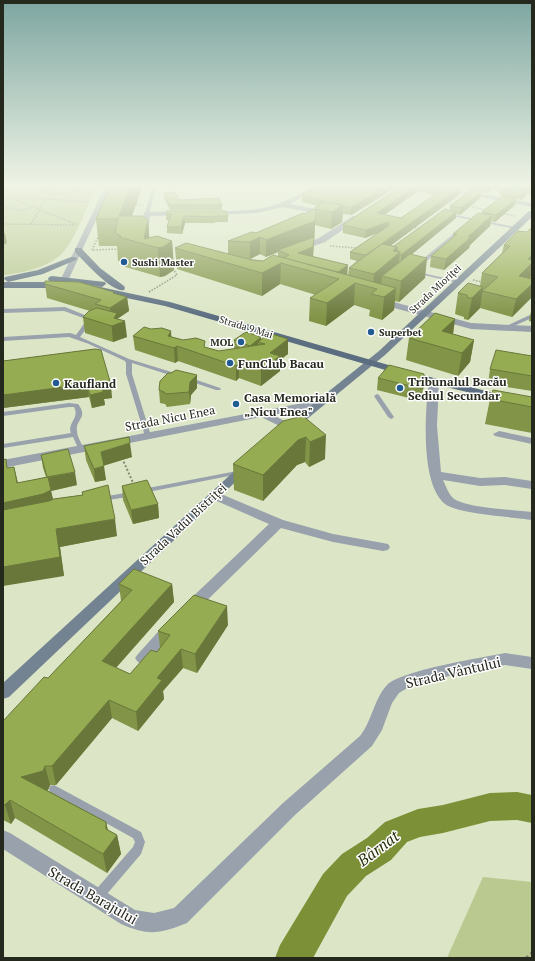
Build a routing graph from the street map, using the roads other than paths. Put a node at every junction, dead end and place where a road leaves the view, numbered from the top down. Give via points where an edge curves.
1 (87, 230) edge
2 (144, 230) edge
3 (337, 230) edge
4 (462, 230) edge
5 (513, 230) edge
6 (149, 242) edge
7 (78, 250) junction
8 (289, 252) edge
9 (74, 259) junction
10 (3, 280) edge
11 (461, 280) junction
12 (63, 282) junction
13 (3, 285) edge
14 (121, 288) junction
15 (375, 297) edge
16 (167, 304) junction
17 (3, 311) edge
18 (424, 314) junction
19 (532, 316) edge
20 (505, 328) junction
21 (532, 329) edge
22 (77, 337) junction
23 (3, 339) edge
24 (127, 360) junction
25 (370, 363) junction
26 (434, 381) junction
27 (218, 389) dead end
28 (377, 396) dead end
29 (319, 403) junction
30 (532, 405) edge
31 (3, 414) edge
32 (263, 414) junction
33 (391, 417) dead end
34 (290, 428) junction
35 (499, 434) dead end
36 (74, 435) junction
37 (148, 436) junction
38 (278, 438) edge
39 (532, 441) edge
40 (3, 446) edge
41 (81, 449) junction
42 (255, 458) edge
43 (3, 464) edge
44 (237, 473) junction
45 (437, 476) junction
46 (532, 485) edge
47 (214, 495) junction
48 (92, 501) edge
49 (532, 516) edge
50 (278, 523) junction
51 (383, 547) dead end
52 (143, 658) edge
53 (532, 663) edge
54 (3, 693) edge
55 (54, 789) dead end
56 (289, 809) joint
57 (3, 839) edge
58 (96, 899) junction

1 - 7 street
2 - 6 street
3 - 8 street via 317,242
4 - 11 lane via 410,271
5 - 11 main road, Strada Mioriței
7 - 9 street
7 - 14 main road via 97,270
9 - 10 main road via 40,272
9 - 12 street
10 - 12 main road, Strada 9 Mai
11 - 18 main road, Strada Mioriței
12 - 13 main road, Strada 9 Mai
12 - 14 main road, Strada 9 Mai
12 - 16 main road, Strada 9 Mai
14 - 16 main road, Strada 9 Mai
15 - 18 street
16 - 25 main road, Strada 9 Mai via 275,339
17 - 22 lane via 65,309 89,318
18 - 20 street via 471,326
18 - 25 main road, Strada Mioriței
19 - 20 lane
20 - 21 street
22 - 23 lane via 70,335
22 - 24 lane
24 - 27 lane
24 - 37 lane
25 - 26 main road, Strada 9 Mai
25 - 29 main road
26 - 30 main road, Strada 9 Mai
26 - 45 street via 431,440
28 - 33 lane
29 - 32 street, Strada Nicu Enea
29 - 34 main road
31 - 36 lane via 73,404 79,409 79,417 73,427
32 - 34 street
32 - 37 street, Strada Nicu Enea
34 - 38 main road
35 - 39 street
36 - 40 lane
36 - 41 lane
37 - 41 street, Strada Nicu Enea
41 - 43 street, Strada Nicu Enea
42 - 44 main road, Strada Vadul Bistriței
44 - 47 main road, Strada Vadul Bistriței
44 - 48 lane
45 - 46 street
45 - 49 street via 442,492 457,506
47 - 50 street
47 - 54 main road, Strada Vadul Bistriței
50 - 51 street via 333,538
50 - 52 street via 167,630
53 - 56 street, Strada Vântului via 506,659 404,682 393,689 385,701 374,730 366,741
55 - 58 lane via 137,835 140,842 137,850
56 - 58 street, Strada Barajului via 180,916 160,923 141,923
57 - 58 street, Strada Barajului

